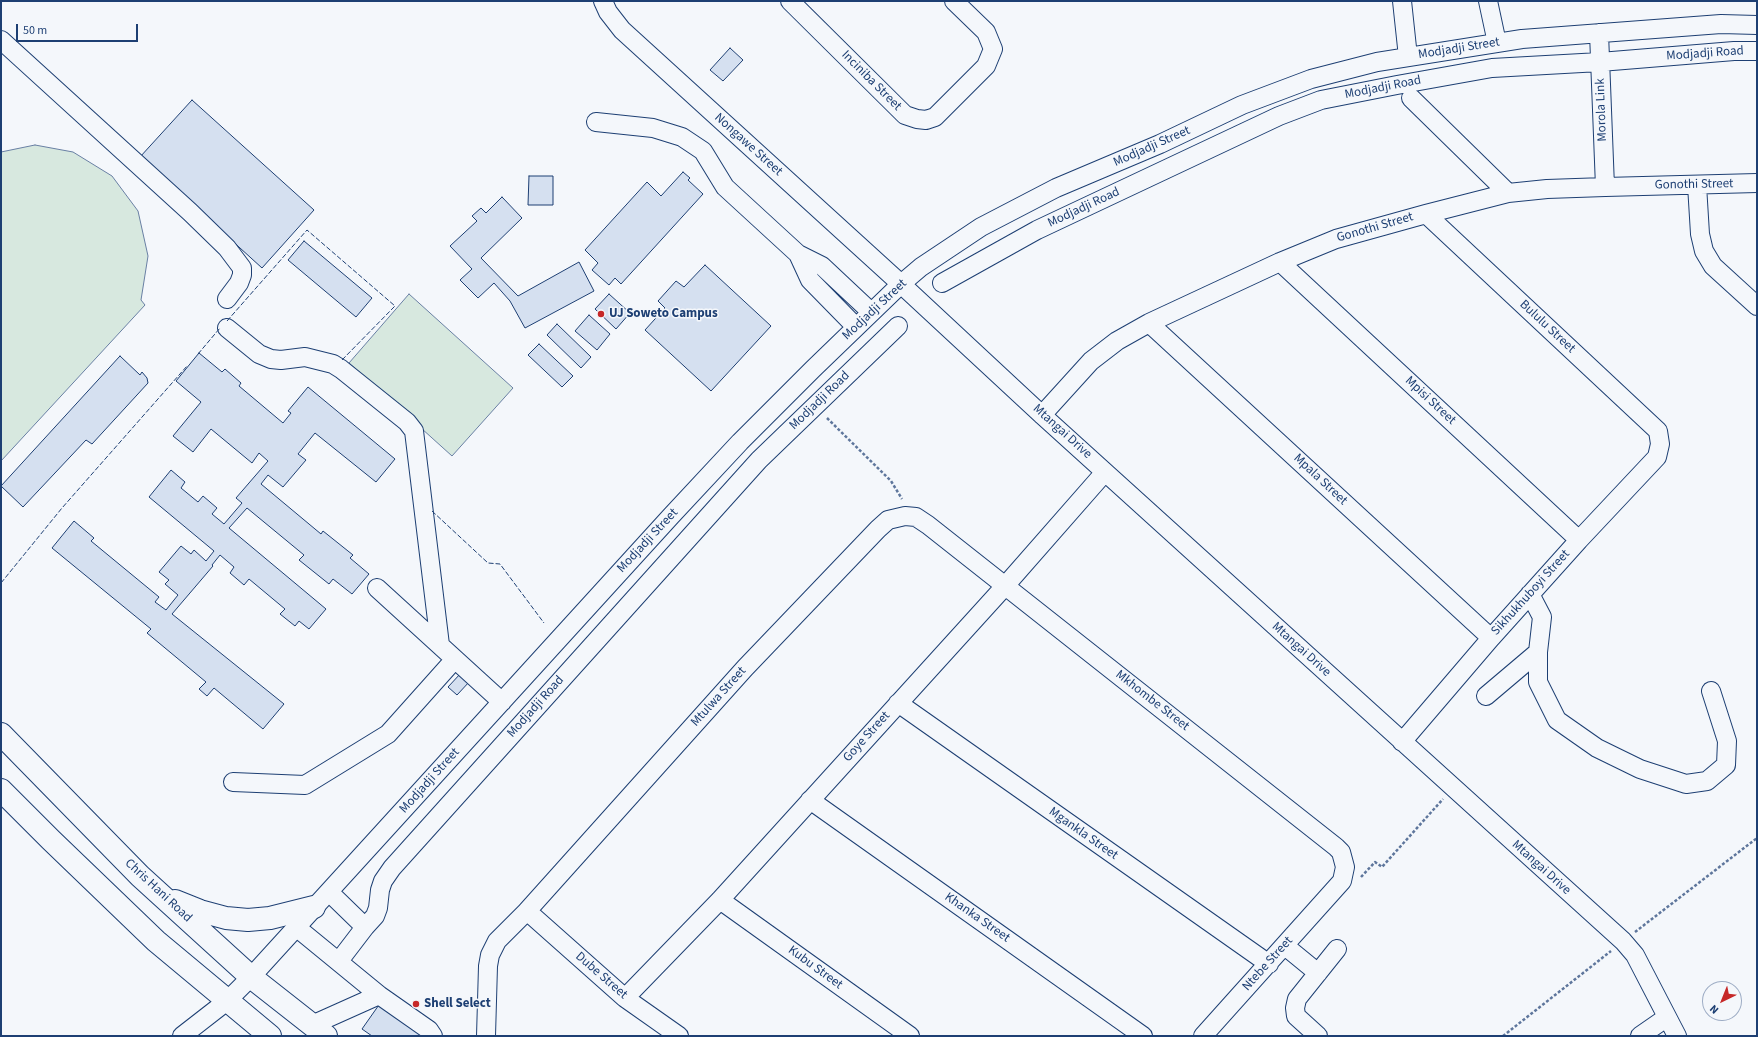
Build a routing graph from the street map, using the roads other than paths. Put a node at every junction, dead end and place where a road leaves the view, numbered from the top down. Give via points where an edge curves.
1 (603, 1) edge
2 (790, 1) edge
3 (954, 1) edge
4 (1402, 1) edge
5 (1488, 1) edge
6 (1757, 25) edge
7 (1599, 33) junction
8 (1, 40) edge
9 (1497, 43) junction
10 (1757, 51) edge
11 (1408, 57) junction
12 (1600, 62) junction
13 (1411, 98) dead end
14 (596, 122) dead end
15 (1697, 184) junction
16 (1757, 184) edge
17 (1605, 186) junction
18 (1508, 194) junction
19 (1025, 204) junction
20 (1426, 214) junction
21 (1037, 230) junction
22 (798, 254) junction
23 (1280, 262) junction
24 (942, 283) dead end
25 (901, 284) junction
26 (227, 299) dead end
27 (1757, 306) edge
28 (871, 312) junction
29 (1149, 323) junction
30 (898, 326) dead end
31 (856, 327) junction
32 (227, 328) dead end
33 (1042, 415) junction
34 (740, 442) junction
35 (1660, 444) joint
36 (759, 460) junction
37 (1105, 472) junction
38 (928, 525) joint
39 (1579, 540) junction
40 (1005, 586) junction
41 (378, 588) dead end
42 (1530, 594) junction
43 (1491, 638) junction
44 (440, 645) junction
45 (1538, 652) junction
46 (455, 659) junction
47 (1712, 691) dead end
48 (1486, 696) dead end
49 (502, 702) junction
50 (898, 703) junction
51 (1, 734) edge
52 (1402, 742) junction
53 (233, 782) dead end
54 (1, 790) edge
55 (810, 800) junction
56 (329, 892) junction
57 (1334, 892) joint
58 (161, 895) junction
59 (720, 900) junction
60 (314, 907) junction
61 (527, 911) junction
62 (296, 927) junction
63 (365, 927) junction
64 (1285, 946) junction
65 (1338, 949) dead end
66 (339, 961) junction
67 (1269, 964) junction
68 (1318, 973) junction
69 (251, 977) junction
70 (379, 995) junction
71 (625, 998) junction
72 (228, 1001) junction
73 (1666, 1018) junction
74 (319, 1031) edge
75 (182, 1036) edge
76 (270, 1036) edge
77 (433, 1036) edge
78 (486, 1036) edge
79 (679, 1036) edge
80 (910, 1036) edge
81 (1143, 1036) edge
82 (1203, 1036) edge
83 (1318, 1036) edge
84 (1640, 1036) edge
85 (1677, 1036) edge

1 - 25 street, Nongawe Street via 622,30
2 - 3 street, Inciniba Street via 905,115 926,120 935,117 986,66 993,49 986,32
4 - 11 street
5 - 9 street
6 - 7 street, Modjadji Street via 1721,24
7 - 9 street, Modjadji Street
7 - 12 street, Morola Link
8 - 26 street via 227,248 242,268 239,283
9 - 11 street, Modjadji Street
10 - 12 street, Modjadji Road
11 - 19 street, Modjadji Street via 1325,75 1242,105
12 - 17 street, Morola Link
12 - 21 street, Modjadji Road via 1492,68 1321,100 1278,116
13 - 18 street
14 - 22 street via 653,128 682,137 703,152 725,186
15 - 16 street, Gonothi Street
15 - 17 street, Gonothi Street
15 - 27 street via 1700,234 1704,251 1713,266
17 - 18 street, Gonothi Street
18 - 20 street, Gonothi Street
19 - 21 street, Modjadji Road
19 - 25 street, Modjadji Street via 981,228 921,267
20 - 23 street, Gonothi Street via 1336,239
20 - 35 street, Bululu Street via 1658,431
21 - 24 street, Modjadji Road
22 - 28 street via 822,266
22 - 31 street via 810,280
23 - 29 street, Gonothi Street
23 - 39 street, Mpisi Street
25 - 28 street, Modjadji Street
25 - 33 street, Mtangai Drive
28 - 31 street, Modjadji Street
29 - 33 street, Gonothi Street via 1117,341 1091,361
29 - 43 street, Mpala Street
30 - 36 street, Modjadji Road
31 - 34 street, Modjadji Street
32 - 44 street via 260,354 271,359 305,357 333,364 407,422 414,431
33 - 37 street, Mtangai Drive
34 - 36 street
34 - 49 street, Modjadji Street
35 - 39 street, Sikhukhuboyi Street via 1657,457
36 - 63 street, Modjadji Road via 392,868 381,885 375,916
37 - 40 street, Goye Street
37 - 52 street, Mtangai Drive
38 - 40 street, Mkhombe Street
38 - 61 street, Mtulwa Street via 916,517 897,517 888,520 878,529 745,668
39 - 42 street, Sikhukhuboyi Street
40 - 50 street, Goye Street
40 - 57 street, Mkhombe Street via 1336,846 1343,860 1345,873
41 - 44 street
42 - 43 street, Sikhukhuboyi Street
42 - 45 street via 1542,618
43 - 52 street, Sikhukhuboyi Street
44 - 46 street
45 - 47 street via 1538,682 1557,720 1597,748 1640,769 1686,784 1707,781 1726,765 1726,741
45 - 48 street
46 - 49 street
46 - 53 street via 388,734 305,785
49 - 56 street, Modjadji Street
50 - 55 street, Goye Street
50 - 67 street, Mgankla Street
51 - 58 main road, Chris Hani Road
52 - 73 street, Mtangai Drive via 1623,941 1649,981
54 - 72 main road via 156,941
55 - 59 street, Goye Street
55 - 81 street, Khanka Street
56 - 60 street, Modjadji Street
56 - 63 street
57 - 64 street, Ntebe Street
58 - 60 main road via 200,911 226,918 248,920 270,918
58 - 69 main road, Chris Hani Road
59 - 71 street, Goye Street
59 - 80 street, Kubu Street
60 - 62 street, Modjadji Street
61 - 71 street, Dube Street
61 - 78 street, Mtulwa Street via 497,942 490,955
62 - 66 street
62 - 69 street, Modjadji Street
63 - 66 street, Modjadji Road
64 - 67 street, Ntebe Street
64 - 68 street
65 - 68 street
66 - 70 street
67 - 82 street, Ntebe Street
68 - 83 street via 1295,1008 1296,1016
69 - 72 street, Modjadji Street
69 - 74 main road, Chris Hani Road
70 - 74 street
70 - 77 street via 429,1030
71 - 79 street, Dube Street
72 - 75 street, Modjadji Street
72 - 76 main road
73 - 84 street
73 - 85 street, Mtangai Drive

